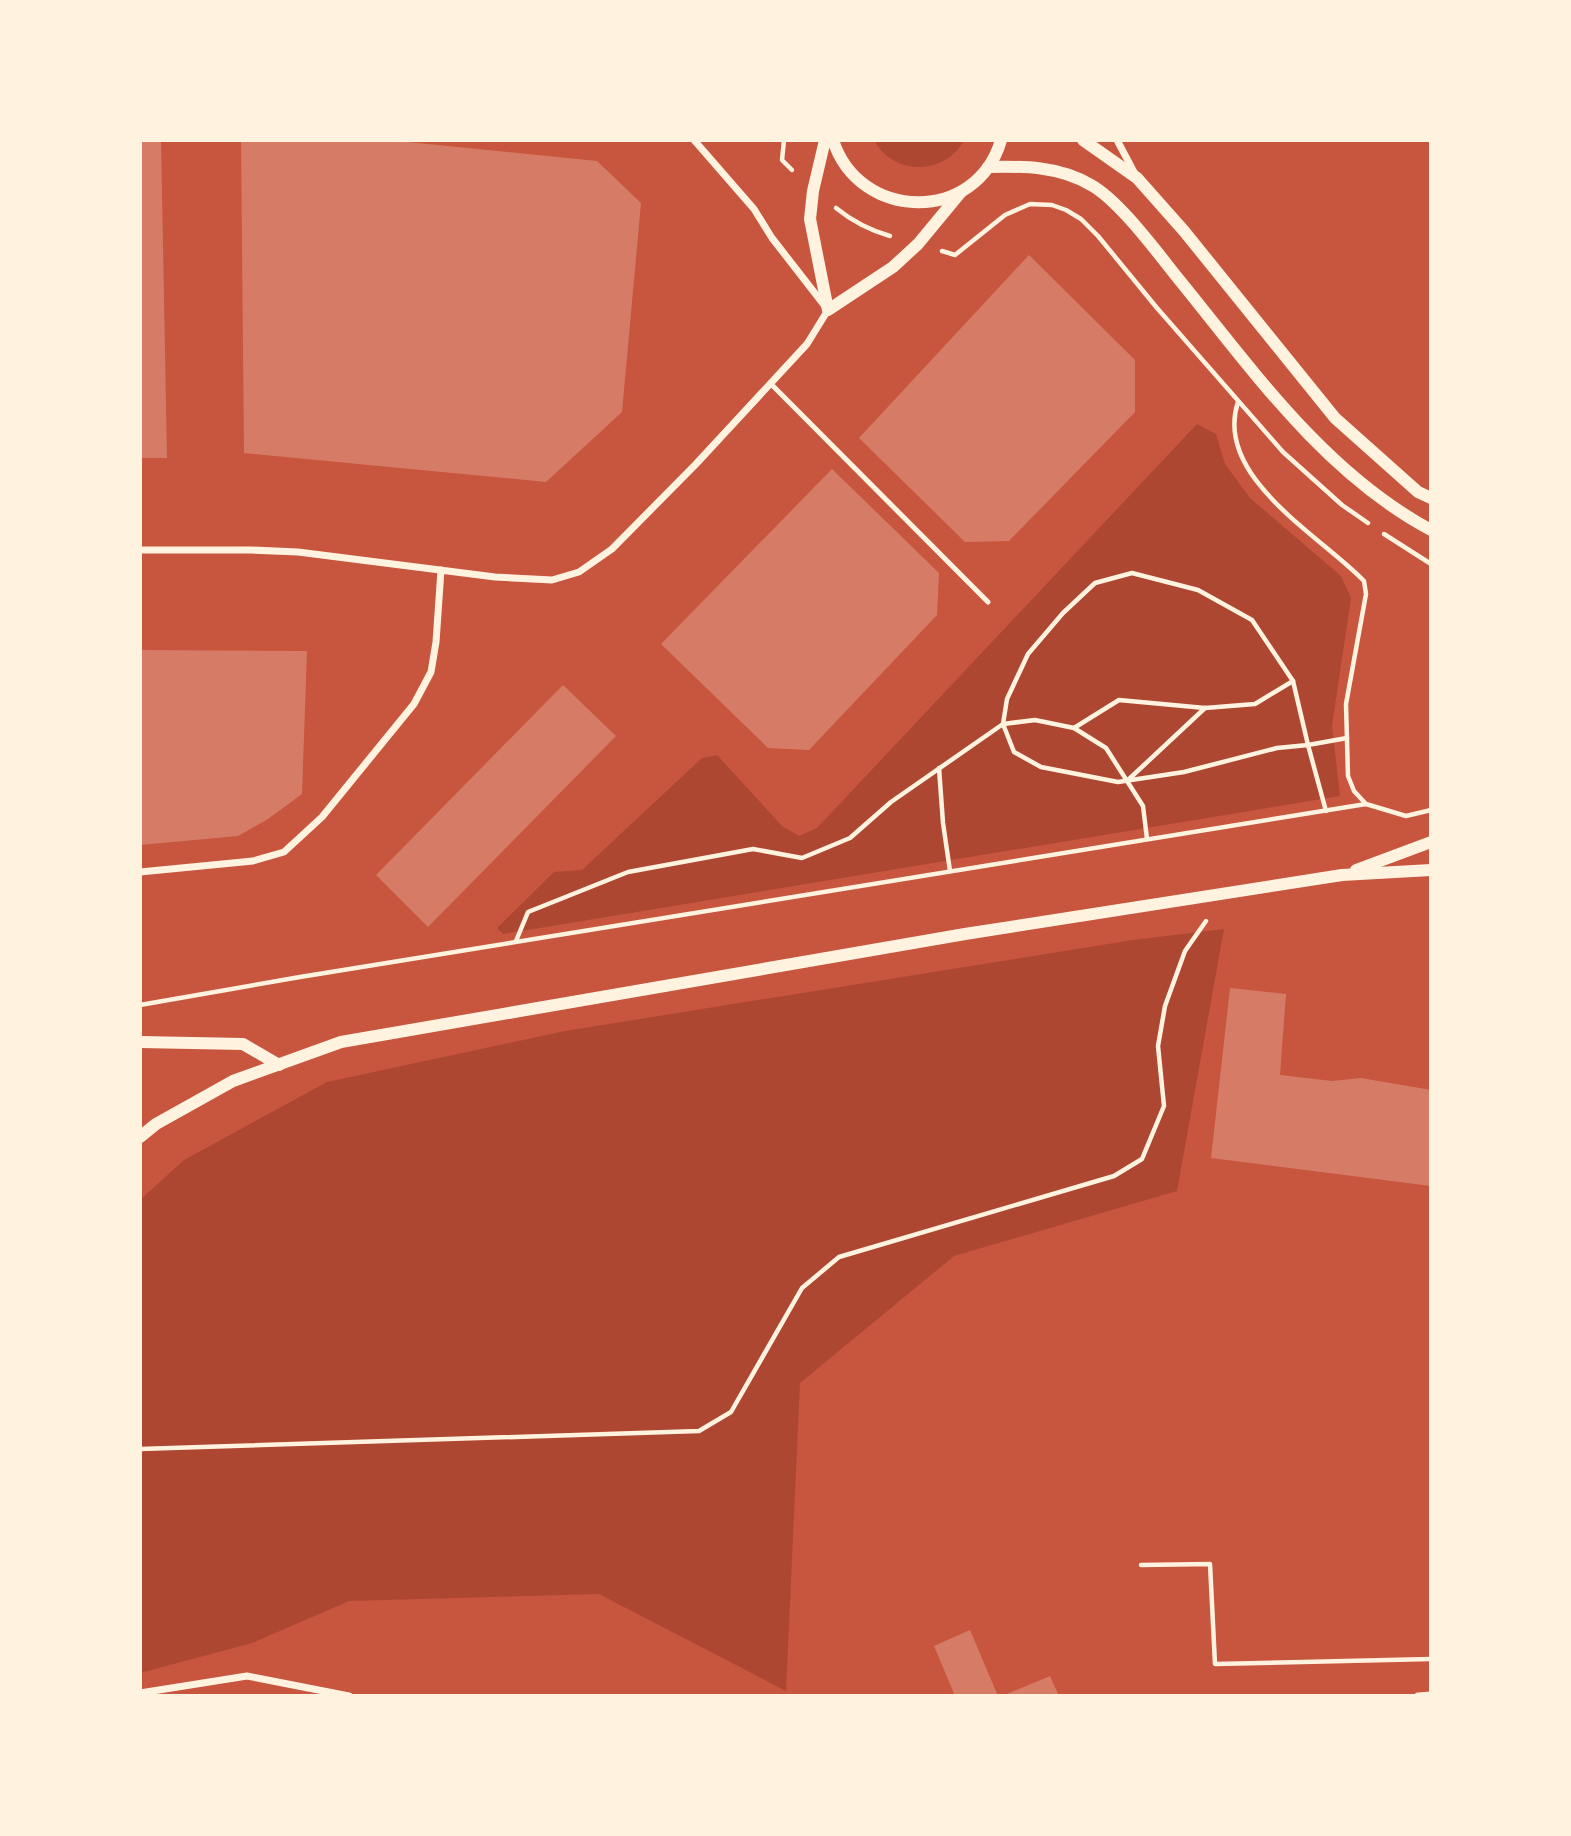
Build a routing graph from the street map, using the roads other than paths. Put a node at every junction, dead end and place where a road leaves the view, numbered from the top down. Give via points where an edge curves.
1 (694, 140) edge
2 (825, 140) edge
3 (833, 140) edge
4 (1001, 140) edge
5 (1083, 140) edge
6 (1117, 140) edge
7 (988, 167) junction
8 (1137, 178) junction
9 (961, 192) junction
10 (828, 310) junction
11 (771, 384) junction
12 (1431, 499) edge
13 (1431, 530) edge
14 (140, 550) edge
15 (441, 570) junction
16 (988, 602) dead end
17 (1431, 842) edge
18 (1431, 870) edge
19 (140, 872) edge
20 (1342, 875) junction
21 (140, 1042) edge
22 (278, 1065) junction
23 (140, 1138) edge
24 (140, 1693) edge
25 (1431, 1695) edge
26 (349, 1696) edge
27 (1418, 1696) edge

1 - 10 street via 754,209
2 - 10 street via 810,219
3 - 9 street via 849,171 882,195 921,203
4 - 7 street
5 - 8 street
6 - 8 street
7 - 9 street
7 - 13 street via 1026,166 1060,172 1092,185 1123,213 1316,443 1404,516
8 - 12 street via 1335,418
9 - 10 street via 893,267
10 - 11 street via 807,344
11 - 15 street via 612,549 579,572 552,580
11 - 16 lane
14 - 15 street via 298,552
15 - 19 street via 431,672 414,704 322,817 284,852 253,861
17 - 20 street
18 - 20 street
20 - 22 street via 341,1042
21 - 22 street via 243,1044
22 - 23 street via 233,1081 156,1124
24 - 26 street via 247,1676
25 - 27 street

